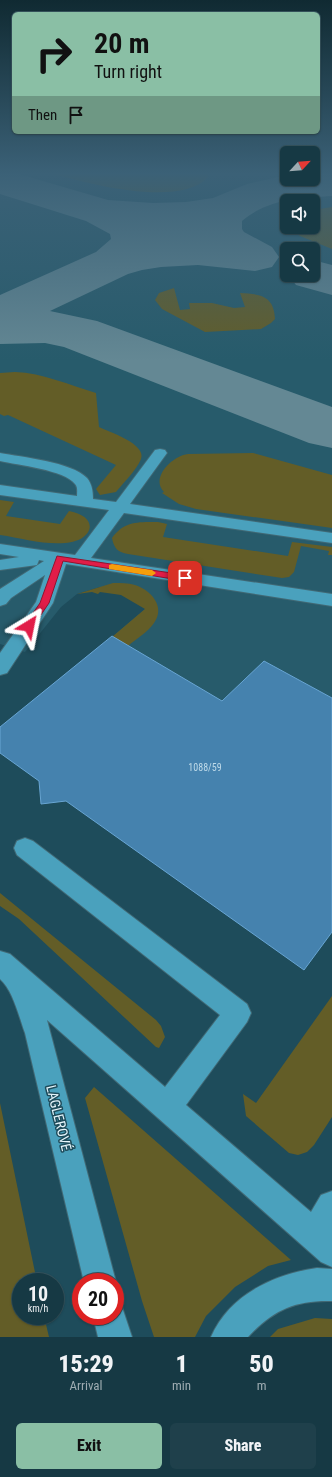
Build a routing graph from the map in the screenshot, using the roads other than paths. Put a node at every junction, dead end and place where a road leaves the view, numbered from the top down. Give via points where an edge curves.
1 (160, 453) dead end
2 (0, 457) edge
3 (0, 490) edge
4 (85, 502) junction
5 (120, 506) junction
6 (332, 538) edge
7 (0, 550) edge
8 (60, 558) junction
9 (79, 562) junction
10 (0, 565) edge
11 (0, 600) edge
12 (332, 600) edge
13 (0, 668) edge
14 (25, 848) dead end
15 (0, 963) edge
16 (167, 1108) junction
17 (332, 1206) edge
18 (323, 1243) edge
19 (98, 1273) edge
20 (332, 1285) edge
21 (112, 1325) edge
22 (115, 1337) edge
23 (228, 1337) edge

1 - 5 lane
2 - 4 lane via 64,470 76,475 85,488
3 - 4 lane
4 - 5 lane
5 - 6 lane
5 - 9 lane
7 - 8 lane
8 - 9 lane
8 - 10 lane
8 - 11 lane via 5,594
8 - 13 lane via 44,603
9 - 12 lane
14 - 16 lane via 238,1013
15 - 16 lane
15 - 19 lane, LAGLEROVÉ via 19,985 33,1015
16 - 18 lane
17 - 18 lane
20 - 23 lane via 298,1287 272,1296 249,1312
21 - 22 lane

